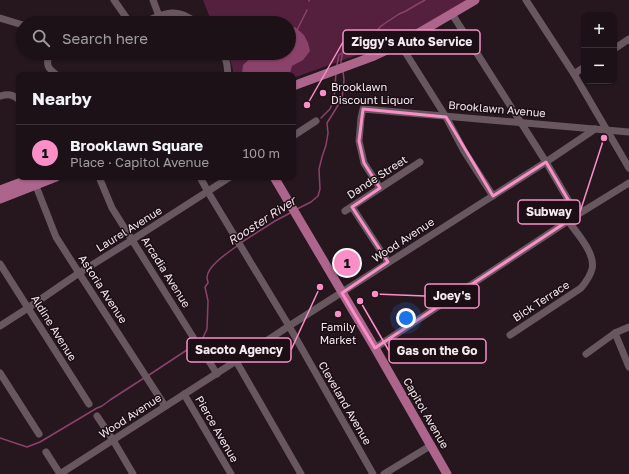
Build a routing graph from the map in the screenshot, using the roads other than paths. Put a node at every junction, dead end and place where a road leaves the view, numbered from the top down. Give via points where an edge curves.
1 (114, 0) edge
2 (153, 0) edge
3 (475, 0) edge
4 (526, 0) edge
5 (452, 14) junction
6 (125, 16) edge
7 (159, 16) joint
8 (185, 16) edge
9 (0, 18) edge
10 (16, 23) edge
11 (629, 39) edge
12 (400, 44) junction
13 (617, 46) edge
14 (47, 60) edge
15 (226, 60) edge
16 (581, 69) edge
17 (54, 72) edge
18 (228, 72) edge
19 (574, 74) junction
20 (296, 85) edge
21 (0, 96) edge
22 (16, 98) edge
23 (446, 117) junction
24 (316, 122) dead end
25 (521, 123) junction
26 (595, 129) junction
27 (607, 130) junction
28 (629, 132) edge
29 (296, 134) edge
30 (420, 162) dead end
31 (546, 162) junction
32 (629, 168) edge
33 (34, 180) edge
34 (100, 180) edge
35 (202, 180) edge
36 (226, 180) edge
37 (276, 180) edge
38 (629, 183) edge
39 (380, 188) junction
40 (0, 190) edge
41 (208, 192) junction
42 (493, 196) junction
43 (0, 199) edge
44 (352, 207) junction
45 (345, 211) dead end
46 (577, 215) junction
47 (568, 221) junction
48 (132, 240) junction
49 (388, 262) junction
50 (0, 264) edge
51 (79, 273) junction
52 (342, 293) junction
53 (28, 308) junction
54 (0, 326) edge
55 (289, 326) junction
56 (629, 326) edge
57 (615, 333) junction
58 (510, 335) dead end
59 (193, 337) dead end
60 (375, 348) junction
61 (202, 350) dead end
62 (586, 354) dead end
63 (236, 361) junction
64 (629, 367) edge
65 (0, 374) edge
66 (217, 374) junction
67 (184, 394) junction
68 (89, 404) dead end
69 (165, 406) junction
70 (97, 416) dead end
71 (39, 434) dead end
72 (113, 440) junction
73 (430, 446) junction
74 (46, 452) dead end
75 (60, 474) edge
76 (133, 474) edge
77 (231, 474) edge
78 (301, 474) edge
79 (373, 474) edge
80 (384, 474) edge
81 (447, 474) edge

1 - 6 street
2 - 7 street
3 - 5 main road
4 - 19 street
5 - 12 main road
5 - 25 street
7 - 8 street via 175,13
9 - 10 street
11 - 13 street
12 - 20 main road
12 - 23 street
14 - 17 street via 47,66
15 - 18 street
16 - 19 street
19 - 27 street
21 - 22 street via 8,94
23 - 25 street, Brooklawn Avenue
23 - 39 street, Brooklawn Avenue via 363,109 359,141 364,163
23 - 42 street
24 - 29 street
25 - 26 street, Brooklawn Avenue
25 - 31 street
26 - 27 street, Brooklawn Avenue
26 - 31 street, Wood Avenue
27 - 28 street, Brooklawn Avenue
27 - 32 street
30 - 39 street, Dande Street
31 - 42 street, Wood Avenue
31 - 46 street
33 - 40 main road
33 - 43 main road
33 - 51 street, Astoria Avenue via 51,227
34 - 48 street, Arcadia Avenue via 112,208
35 - 41 street, Cleveland Avenue
36 - 41 street, Laurel Avenue
37 - 52 main road, Capitol Avenue
38 - 46 street
39 - 44 street, Dande Street
41 - 48 street, Laurel Avenue
41 - 55 street, Cleveland Avenue
42 - 49 street, Wood Avenue
44 - 45 street, Dande Street
44 - 49 street
46 - 47 street
47 - 58 street, Bick Terrace via 590,255 592,267 588,279 581,288
47 - 60 street
48 - 51 street, Laurel Avenue
48 - 59 street, Arcadia Avenue
49 - 52 street, Wood Avenue
50 - 53 street, Aldine Avenue
51 - 53 street, Laurel Avenue
51 - 69 street, Astoria Avenue
52 - 55 street, Wood Avenue
52 - 60 main road, Capitol Avenue
53 - 54 street, Laurel Avenue
53 - 68 street, Aldine Avenue
55 - 63 street, Wood Avenue
55 - 79 street, Cleveland Avenue
56 - 57 street
57 - 62 street
57 - 64 street
60 - 73 main road, Capitol Avenue
61 - 66 street
63 - 66 street, Wood Avenue
63 - 78 street
65 - 71 street
66 - 67 street, Wood Avenue
67 - 69 street, Wood Avenue
67 - 77 street, Pierce Avenue
69 - 72 street, Wood Avenue
70 - 72 street
72 - 75 street, Wood Avenue
72 - 76 street
73 - 80 street
73 - 81 main road, Capitol Avenue
74 - 75 street

